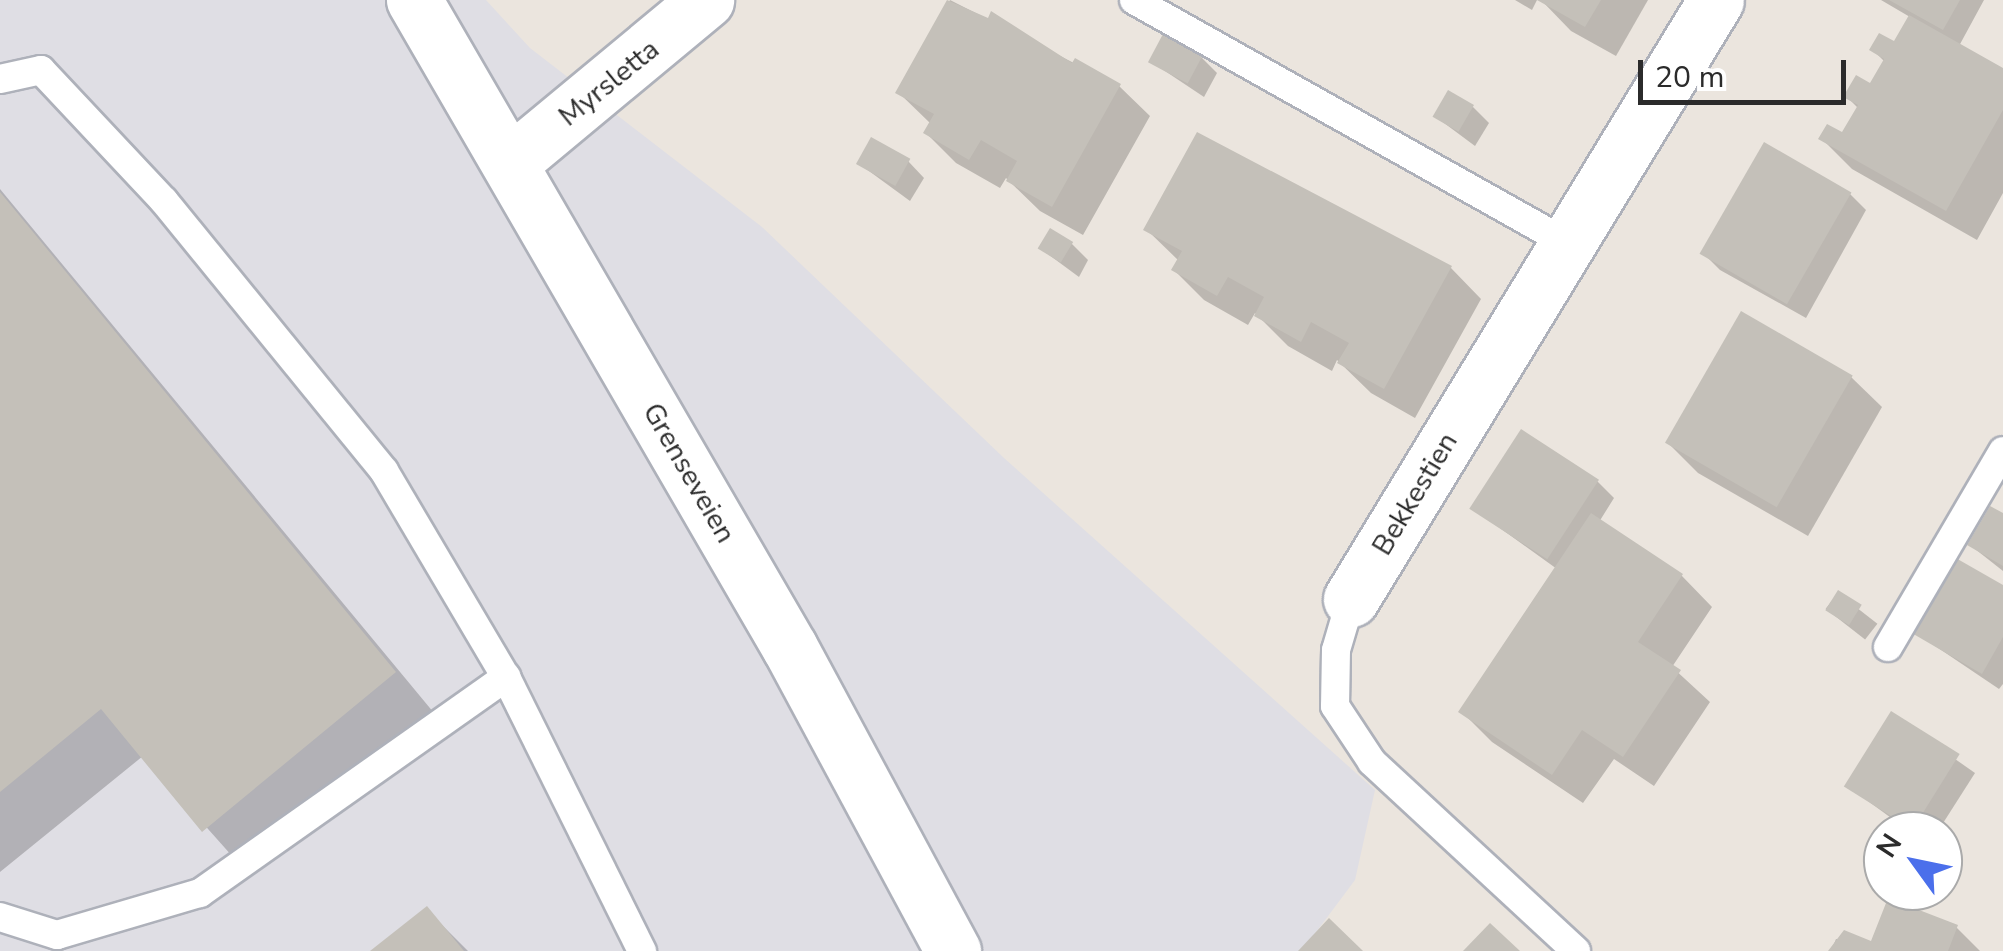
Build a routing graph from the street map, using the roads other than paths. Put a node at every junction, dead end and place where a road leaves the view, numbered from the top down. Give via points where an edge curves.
1 (414, 0) edge
2 (706, 0) edge
3 (1134, 0) edge
4 (1716, 0) edge
5 (0, 79) edge
6 (510, 163) junction
7 (1568, 244) junction
8 (2003, 451) edge
9 (1351, 599) joint
10 (1888, 647) dead end
11 (506, 677) junction
12 (0, 917) edge
13 (642, 951) edge
14 (953, 951) edge
15 (1576, 951) edge

1 - 6 street, Grenseveien
2 - 6 street, Myrsletta
3 - 7 lane
4 - 7 street, Bekkestien
5 - 11 lane via 41,70 164,201 384,470
6 - 14 street, Grenseveien via 790,648
7 - 9 street, Bekkestien
8 - 10 lane
9 - 15 lane, Bekkestien via 1336,650 1336,706 1372,762
11 - 12 lane via 200,894 57,935
11 - 13 lane

